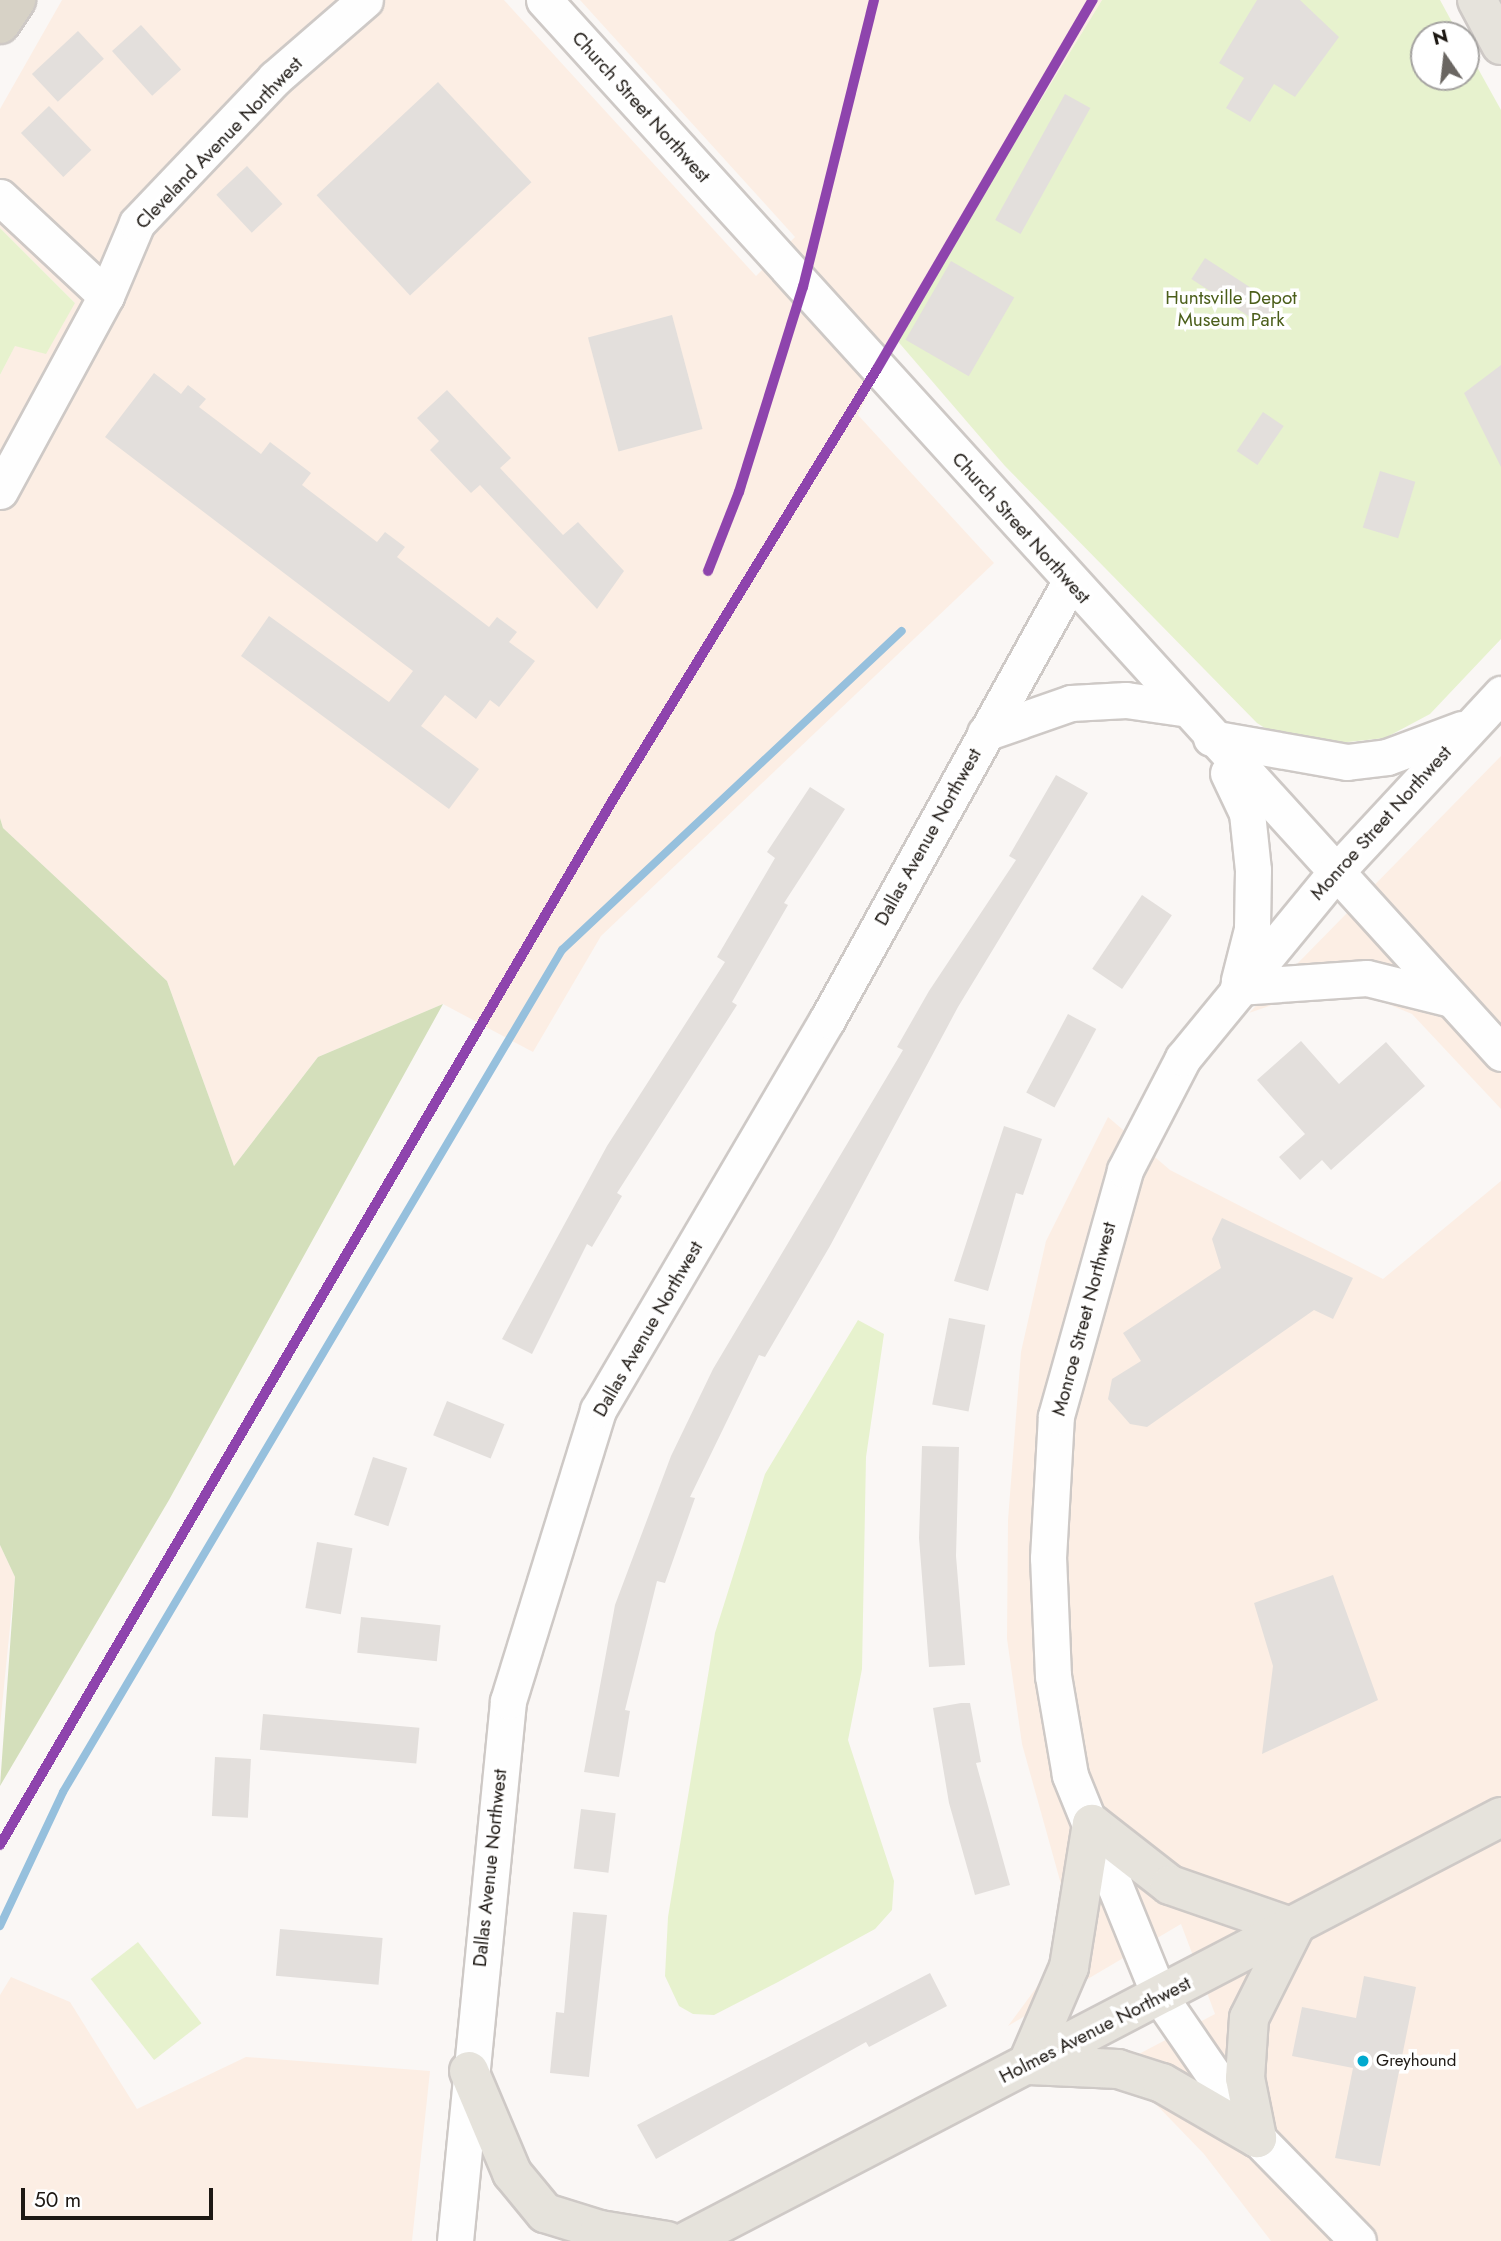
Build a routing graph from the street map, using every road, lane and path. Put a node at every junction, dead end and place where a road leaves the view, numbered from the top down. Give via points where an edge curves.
1 (16, 0) edge
2 (365, 0) edge
3 (544, 0) edge
4 (1477, 0) edge
5 (0, 24) edge
6 (1501, 45) edge
7 (0, 197) edge
8 (106, 296) junction
9 (0, 491) edge
10 (1070, 582) junction
11 (1501, 694) edge
12 (1184, 708) junction
13 (1469, 726) junction
14 (985, 733) junction
15 (1211, 738) junction
16 (1334, 874) junction
17 (1238, 987) junction
18 (1451, 999) junction
19 (1501, 1053) edge
20 (1501, 1817) edge
21 (1092, 1824) junction
22 (1294, 1928) junction
23 (1160, 1997) junction
24 (1027, 2065) junction
25 (469, 2071) junction
26 (1257, 2138) junction
27 (455, 2241) edge
28 (667, 2241) edge
29 (687, 2241) edge
30 (1358, 2241) edge

1 - 5 highway
2 - 8 street, Cleveland Avenue Northwest via 275,78 137,223
3 - 10 street, Church Street Northwest
4 - 6 main road
7 - 8 street
8 - 9 street, Cleveland Avenue Northwest
10 - 12 street, Church Street Northwest
10 - 14 street, Dallas Avenue Northwest
11 - 13 street, Monroe Street Northwest
12 - 14 street via 1126,700 1072,703
12 - 15 street, Church Street Northwest
13 - 15 street via 1387,757 1347,762
13 - 16 street, Monroe Street Northwest
14 - 25 street, Dallas Avenue Northwest via 827,1020 598,1410 508,1701
15 - 16 street, Church Street Northwest
15 - 17 street via 1247,813 1252,929
16 - 17 street, Monroe Street Northwest
16 - 18 street, Church Street Northwest
17 - 18 street via 1367,978
17 - 21 street, Monroe Street Northwest via 1183,1058 1125,1170 1056,1416 1048,1558 1053,1676 1070,1775
18 - 19 street, Church Street Northwest
20 - 22 main road, Holmes Avenue Northwest
21 - 22 main road via 1170,1885
21 - 23 street, Monroe Street Northwest
21 - 24 main road via 1069,1967
22 - 23 main road, Holmes Avenue Northwest
22 - 26 main road via 1249,2018 1244,2078
23 - 24 main road, Holmes Avenue Northwest
23 - 26 street, Monroe Street Northwest
24 - 26 main road via 1118,2069 1144,2077
24 - 29 main road, Holmes Avenue Northwest
25 - 27 street, Dallas Avenue Northwest
25 - 28 main road via 512,2173 545,2213 600,2230
26 - 30 street, Monroe Street Northwest

